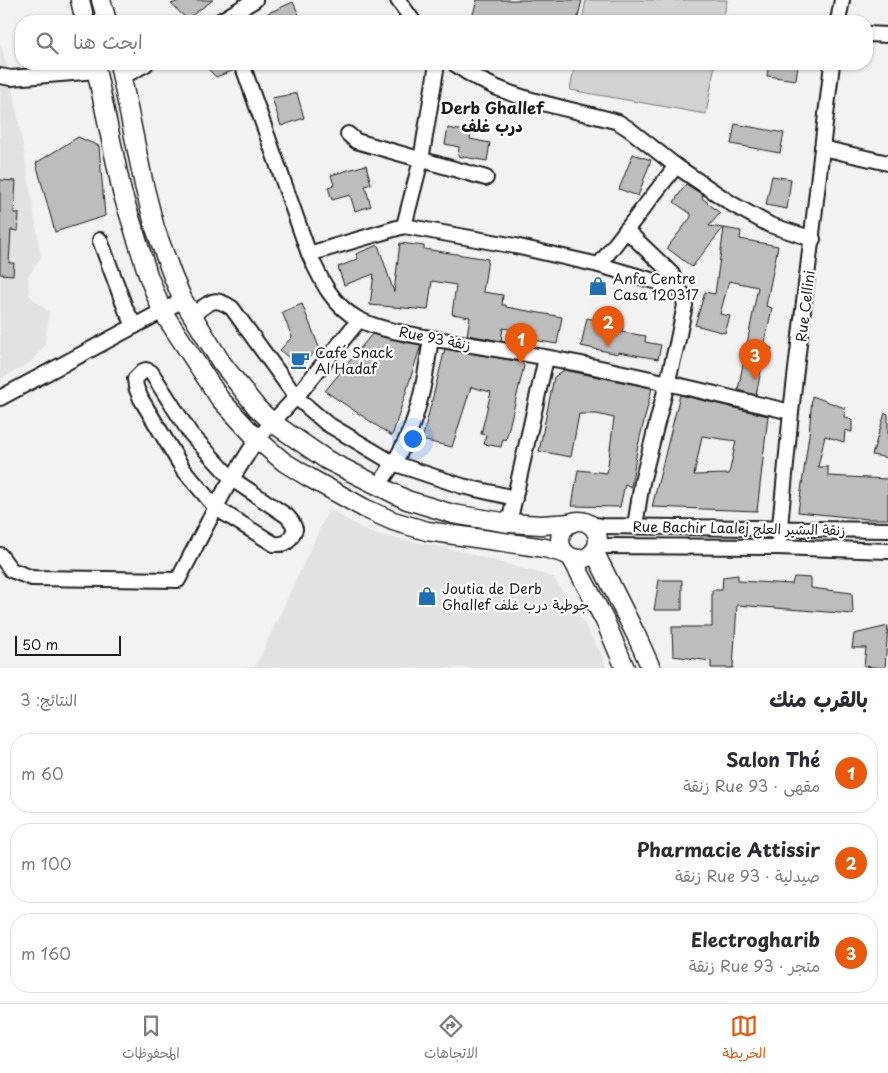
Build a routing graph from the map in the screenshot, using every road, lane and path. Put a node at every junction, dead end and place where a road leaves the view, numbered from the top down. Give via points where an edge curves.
1 (80, 0) edge
2 (100, 0) edge
3 (255, 0) edge
4 (398, 0) edge
5 (842, 0) edge
6 (84, 15) edge
7 (104, 15) edge
8 (232, 15) edge
9 (409, 15) edge
10 (839, 15) edge
11 (873, 34) edge
12 (888, 35) edge
13 (73, 70) edge
14 (97, 70) edge
15 (121, 70) edge
16 (244, 70) edge
17 (436, 70) edge
18 (466, 70) edge
19 (831, 70) edge
20 (0, 76) edge
21 (348, 134) dead end
22 (822, 148) junction
23 (421, 160) junction
24 (888, 163) edge
25 (676, 166) junction
26 (486, 178) dead end
27 (404, 226) junction
28 (626, 230) junction
29 (813, 239) junction
30 (100, 240) dead end
31 (309, 254) junction
32 (599, 265) junction
33 (675, 287) junction
34 (188, 307) junction
35 (162, 311) junction
36 (359, 320) junction
37 (135, 326) junction
38 (430, 338) junction
39 (546, 358) junction
40 (667, 382) junction
41 (296, 397) junction
42 (0, 398) edge
43 (792, 412) junction
44 (274, 423) junction
45 (257, 439) junction
46 (393, 463) junction
47 (232, 479) junction
48 (378, 487) junction
49 (515, 498) junction
50 (216, 508) junction
51 (571, 522) junction
52 (509, 523) junction
53 (589, 524) junction
54 (635, 526) junction
55 (779, 528) junction
56 (888, 530) edge
57 (778, 547) junction
58 (595, 549) junction
59 (888, 551) edge
60 (0, 555) edge
61 (568, 555) junction
62 (625, 668) edge
63 (651, 668) edge

1 - 6 main road
2 - 7 main road
3 - 8 street
4 - 9 street
5 - 10 street
11 - 12 street
13 - 20 street via 11,78
14 - 35 main road via 122,192
15 - 34 main road via 133,140 155,228
16 - 31 street, Rue 93 زنقة
17 - 23 street
18 - 25 street via 538,103 618,122
19 - 22 street, Rue Cellini
21 - 23 street via 356,141
22 - 24 street
22 - 29 street, Rue Cellini
23 - 26 street
23 - 27 street
25 - 28 street
25 - 29 street via 770,225
27 - 31 street
27 - 32 street
28 - 32 street
28 - 33 street via 672,274
29 - 43 street, Rue Cellini
30 - 37 street
31 - 36 street, Rue 93 زنقة via 328,293
32 - 33 street
33 - 40 street via 682,293 685,305
34 - 35 street
34 - 41 street via 215,300 232,308
34 - 44 main road via 221,362 252,402
35 - 37 street
35 - 45 main road via 220,398
36 - 38 street, Rue 93 زنقة
36 - 41 street
37 - 42 street
38 - 39 street, Rue 93 زنقة
38 - 46 street via 414,420
39 - 40 street, Rue 93 زنقة
39 - 49 street
40 - 43 street, Rue 93 زنقة
40 - 54 street via 642,482
41 - 44 street
41 - 46 street via 326,423
43 - 55 street, Rue Cellini
44 - 45 street
44 - 48 main road via 326,460
45 - 47 street
45 - 61 main road via 284,462 310,478 393,521 427,531 545,548
46 - 48 street
46 - 49 street via 462,486
47 - 50 street
47 - 50 street via 287,516 295,529 289,541 274,544
47 - 50 street via 190,433 151,372 143,371 135,378 141,399 184,469
48 - 52 main road via 429,508
49 - 52 street
50 - 60 street via 178,580 32,578 11,570
51 - 52 main road via 541,525
51 - 53 main road
51 - 61 main road via 560,537 562,549
53 - 54 street, Rue Bachir Laalej زنقة البشير العلج
53 - 58 main road via 597,534
54 - 55 street, Rue Bachir Laalej زنقة البشير العلج
55 - 56 street, Rue Bachir Laalej زنقة البشير العلج
55 - 57 street, Rue Cellini
57 - 58 street, Rue Bachir Laalej زنقة البشير العلج
57 - 59 street, Rue Bachir Laalej زنقة البشير العلج
58 - 61 main road via 583,558
58 - 63 main road
61 - 62 main road via 605,621

